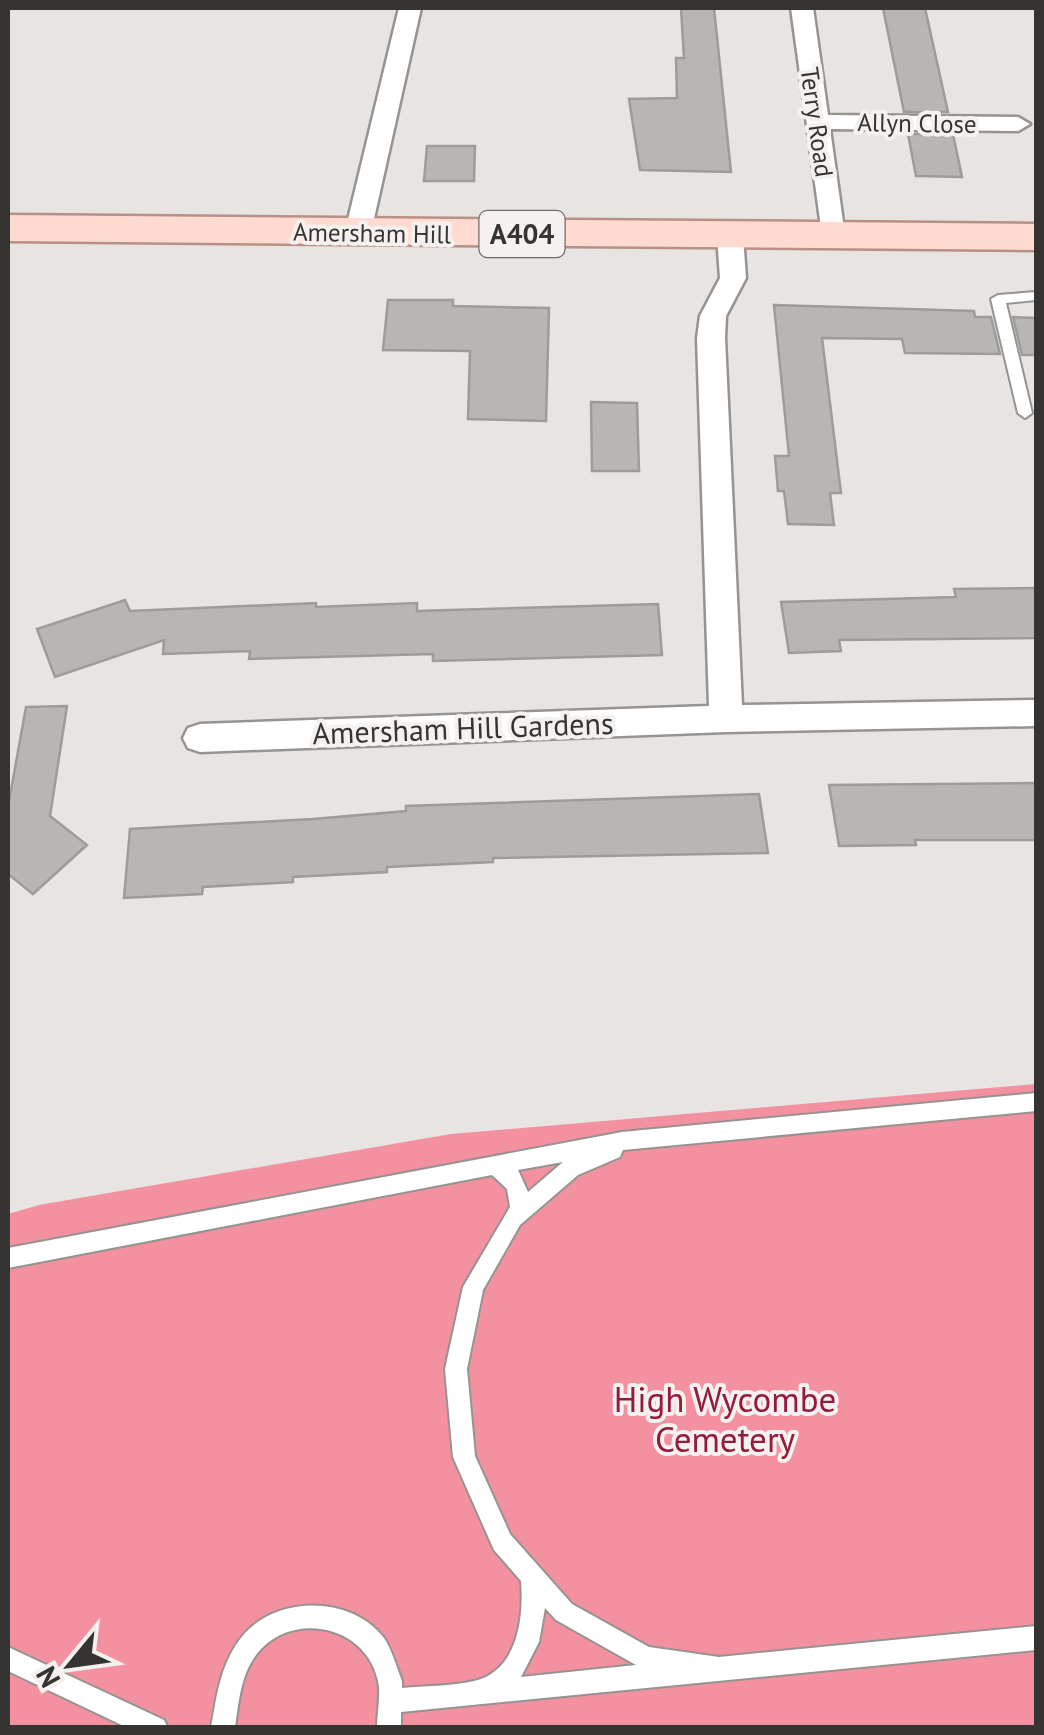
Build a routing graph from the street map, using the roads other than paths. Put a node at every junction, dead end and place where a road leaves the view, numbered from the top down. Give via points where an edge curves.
1 (410, 8) edge
2 (802, 8) edge
3 (816, 122) junction
4 (1018, 124) dead end
5 (8, 228) edge
6 (358, 232) junction
7 (730, 236) junction
8 (832, 236) junction
9 (1036, 237) edge
10 (1036, 296) edge
11 (1024, 413) dead end
12 (1036, 713) edge
13 (726, 719) junction
14 (200, 738) dead end
15 (1036, 1102) edge
16 (641, 1139) junction
17 (490, 1164) junction
18 (520, 1212) junction
19 (8, 1258) edge
20 (532, 1576) junction
21 (1036, 1638) edge
22 (8, 1659) edge
23 (720, 1669) junction
24 (478, 1693) junction
25 (391, 1701) junction
26 (156, 1728) edge
27 (223, 1728) edge
28 (388, 1728) edge

1 - 6 street
2 - 3 street, Terry Road
3 - 4 street, Allyn Close
3 - 8 street, Terry Road
5 - 6 main road, Amersham Hill / A404
6 - 7 main road, Amersham Hill / A404
7 - 8 main road, Amersham Hill / A404
7 - 13 street via 733,278 712,316 711,338
8 - 9 main road, Amersham Hill / A404
10 - 11 lane via 998,299
12 - 13 street, Amersham Hill Gardens
13 - 14 street, Amersham Hill Gardens
15 - 16 lane
16 - 17 lane
16 - 18 lane via 571,1168
17 - 18 lane via 515,1181
17 - 19 lane
18 - 20 lane via 473,1287 456,1368 464,1457 502,1542
20 - 23 lane via 564,1612 646,1658
20 - 24 lane via 531,1636 517,1664
21 - 23 lane
22 - 26 lane
23 - 24 lane
24 - 25 lane
25 - 27 lane via 380,1658 364,1635 318,1613 293,1616 247,1647 231,1674
25 - 28 lane

